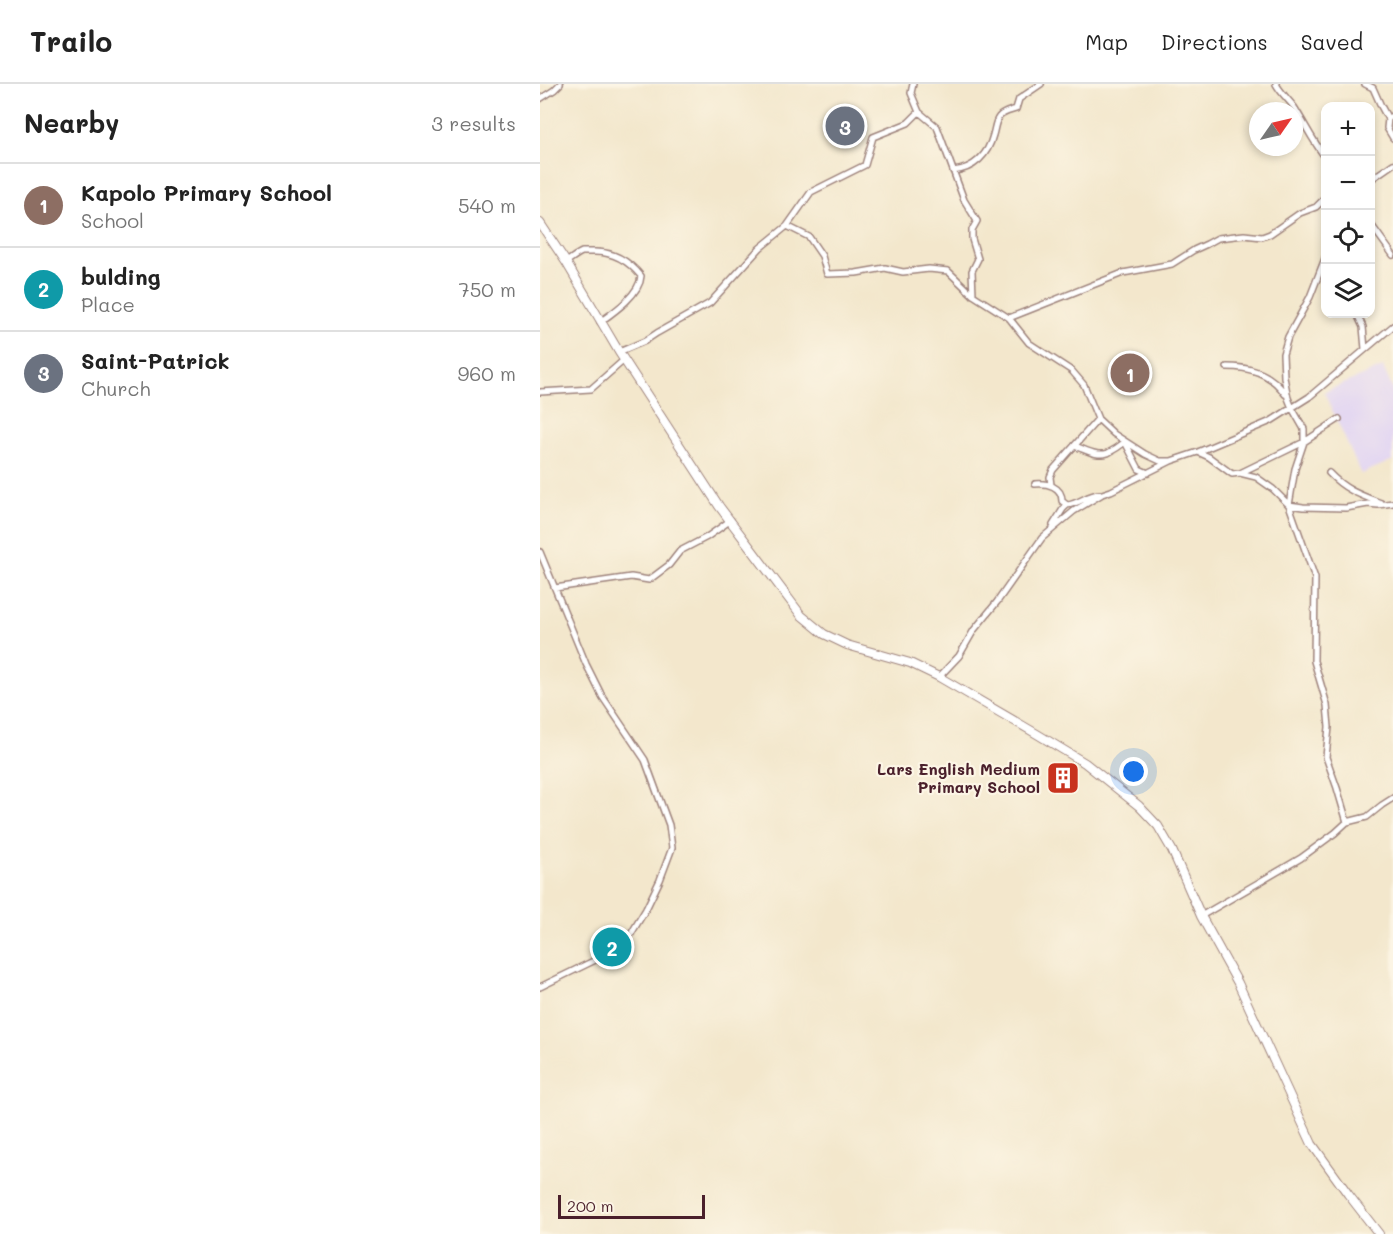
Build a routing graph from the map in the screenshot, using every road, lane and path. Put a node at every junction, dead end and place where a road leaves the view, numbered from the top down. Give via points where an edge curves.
1 (560, 84) edge
2 (913, 84) edge
3 (1041, 84) edge
4 (1275, 84) edge
5 (1365, 84) edge
6 (540, 99) edge
7 (919, 112) junction
8 (1390, 117) edge
9 (1393, 138) edge
10 (1325, 156) edge
11 (1393, 164) edge
12 (953, 171) junction
13 (1375, 177) edge
14 (1321, 202) edge
15 (540, 223) edge
16 (787, 226) junction
17 (1375, 229) edge
18 (1393, 255) edge
19 (566, 262) junction
20 (1323, 264) edge
21 (973, 295) junction
22 (1010, 318) junction
23 (1359, 318) edge
24 (600, 322) junction
25 (1393, 326) edge
26 (1365, 349) junction
27 (619, 352) junction
28 (624, 360) junction
29 (1227, 367) dead end
30 (540, 392) edge
31 (1288, 398) junction
32 (1292, 408) junction
33 (1098, 419) junction
34 (1339, 419) dead end
35 (1125, 442) junction
36 (1304, 442) junction
37 (1074, 446) junction
38 (1198, 452) junction
39 (1171, 461) junction
40 (1136, 465) junction
41 (1148, 473) junction
42 (1240, 473) junction
43 (1329, 473) dead end
44 (1135, 479) junction
45 (1035, 484) dead end
46 (1051, 486) junction
47 (1102, 494) junction
48 (1393, 503) edge
49 (1382, 504) junction
50 (1067, 505) junction
51 (1289, 505) junction
52 (731, 520) junction
53 (1042, 538) junction
54 (540, 552) edge
55 (555, 588) junction
56 (939, 677) junction
57 (1393, 798) edge
58 (1347, 822) junction
59 (1201, 916) junction
60 (540, 987) edge
61 (1379, 1234) edge

1 - 6 street
2 - 7 street via 911,93
3 - 12 street via 1019,99 1016,109 996,120 994,135 981,159 961,171
4 - 10 street
5 - 8 street via 1373,88
7 - 12 street via 937,127
7 - 16 street via 908,123 873,137 866,165 811,192
8 - 9 street via 1388,128
11 - 13 street
12 - 21 street via 977,221 972,230 978,259 972,271
14 - 22 street via 1262,237 1218,238 1172,264 1123,273
15 - 19 main road
16 - 21 street via 809,237 822,256 827,274 885,268 903,272 948,271
16 - 27 street via 760,248 710,303
17 - 18 street
19 - 24 main road
19 - 24 street via 583,252 610,254 627,261 641,276 634,292
20 - 31 street via 1283,354
21 - 22 street
22 - 33 street via 1029,344 1072,371 1084,385
23 - 26 street
24 - 27 main road
25 - 26 street
26 - 32 street via 1334,378
27 - 28 main road
28 - 30 street via 591,389
28 - 52 main road
29 - 31 street via 1265,374 1280,385
31 - 32 street
32 - 36 street via 1304,429
32 - 38 street
33 - 35 street
33 - 37 street
34 - 36 street
35 - 37 street via 1103,454
35 - 39 street via 1160,461
35 - 40 street
36 - 42 street
36 - 51 street
37 - 46 street via 1053,470
38 - 39 street
38 - 42 street via 1232,474
39 - 41 street
40 - 41 street
40 - 44 street
41 - 44 street
42 - 51 street via 1256,477
43 - 49 street via 1344,487
44 - 47 street
45 - 46 street
46 - 50 street via 1059,490
47 - 50 street
47 - 53 street
48 - 49 street
49 - 51 street
50 - 53 street
51 - 58 street via 1315,578 1314,661 1327,705 1326,757
52 - 55 street via 680,551 669,566 649,580 631,577
52 - 56 main road via 785,596 824,634
53 - 56 street via 959,656
54 - 55 street
55 - 60 street via 602,696 645,760 669,825 672,848 646,909 628,939 616,950
56 - 59 main road via 1085,764 1139,806 1158,826 1172,850
57 - 58 street via 1367,817
58 - 59 street via 1301,858
59 - 61 main road via 1238,982 1312,1144

